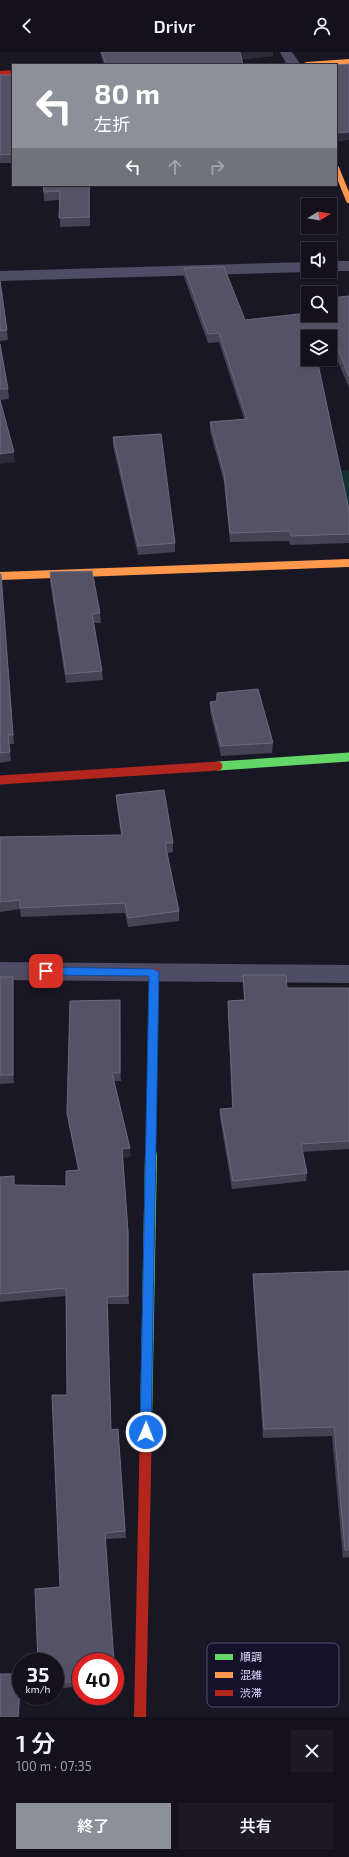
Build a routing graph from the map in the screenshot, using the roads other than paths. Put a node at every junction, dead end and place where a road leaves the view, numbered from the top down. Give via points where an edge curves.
1 (286, 52) edge
2 (349, 62) edge
3 (293, 64) edge
4 (320, 64) edge
5 (12, 73) edge
6 (0, 74) edge
7 (337, 170) edge
8 (349, 200) edge
9 (337, 266) edge
10 (349, 266) edge
11 (301, 267) edge
12 (0, 276) edge
13 (349, 563) edge
14 (0, 576) edge
15 (349, 758) edge
16 (0, 780) edge
17 (0, 971) edge
18 (154, 972) junction
19 (349, 974) edge
20 (140, 1717) edge

1 - 3 street
2 - 4 street
5 - 6 street
7 - 8 street
9 - 10 street
11 - 12 street
13 - 14 street
15 - 16 street
17 - 18 street
18 - 19 street
18 - 20 street

